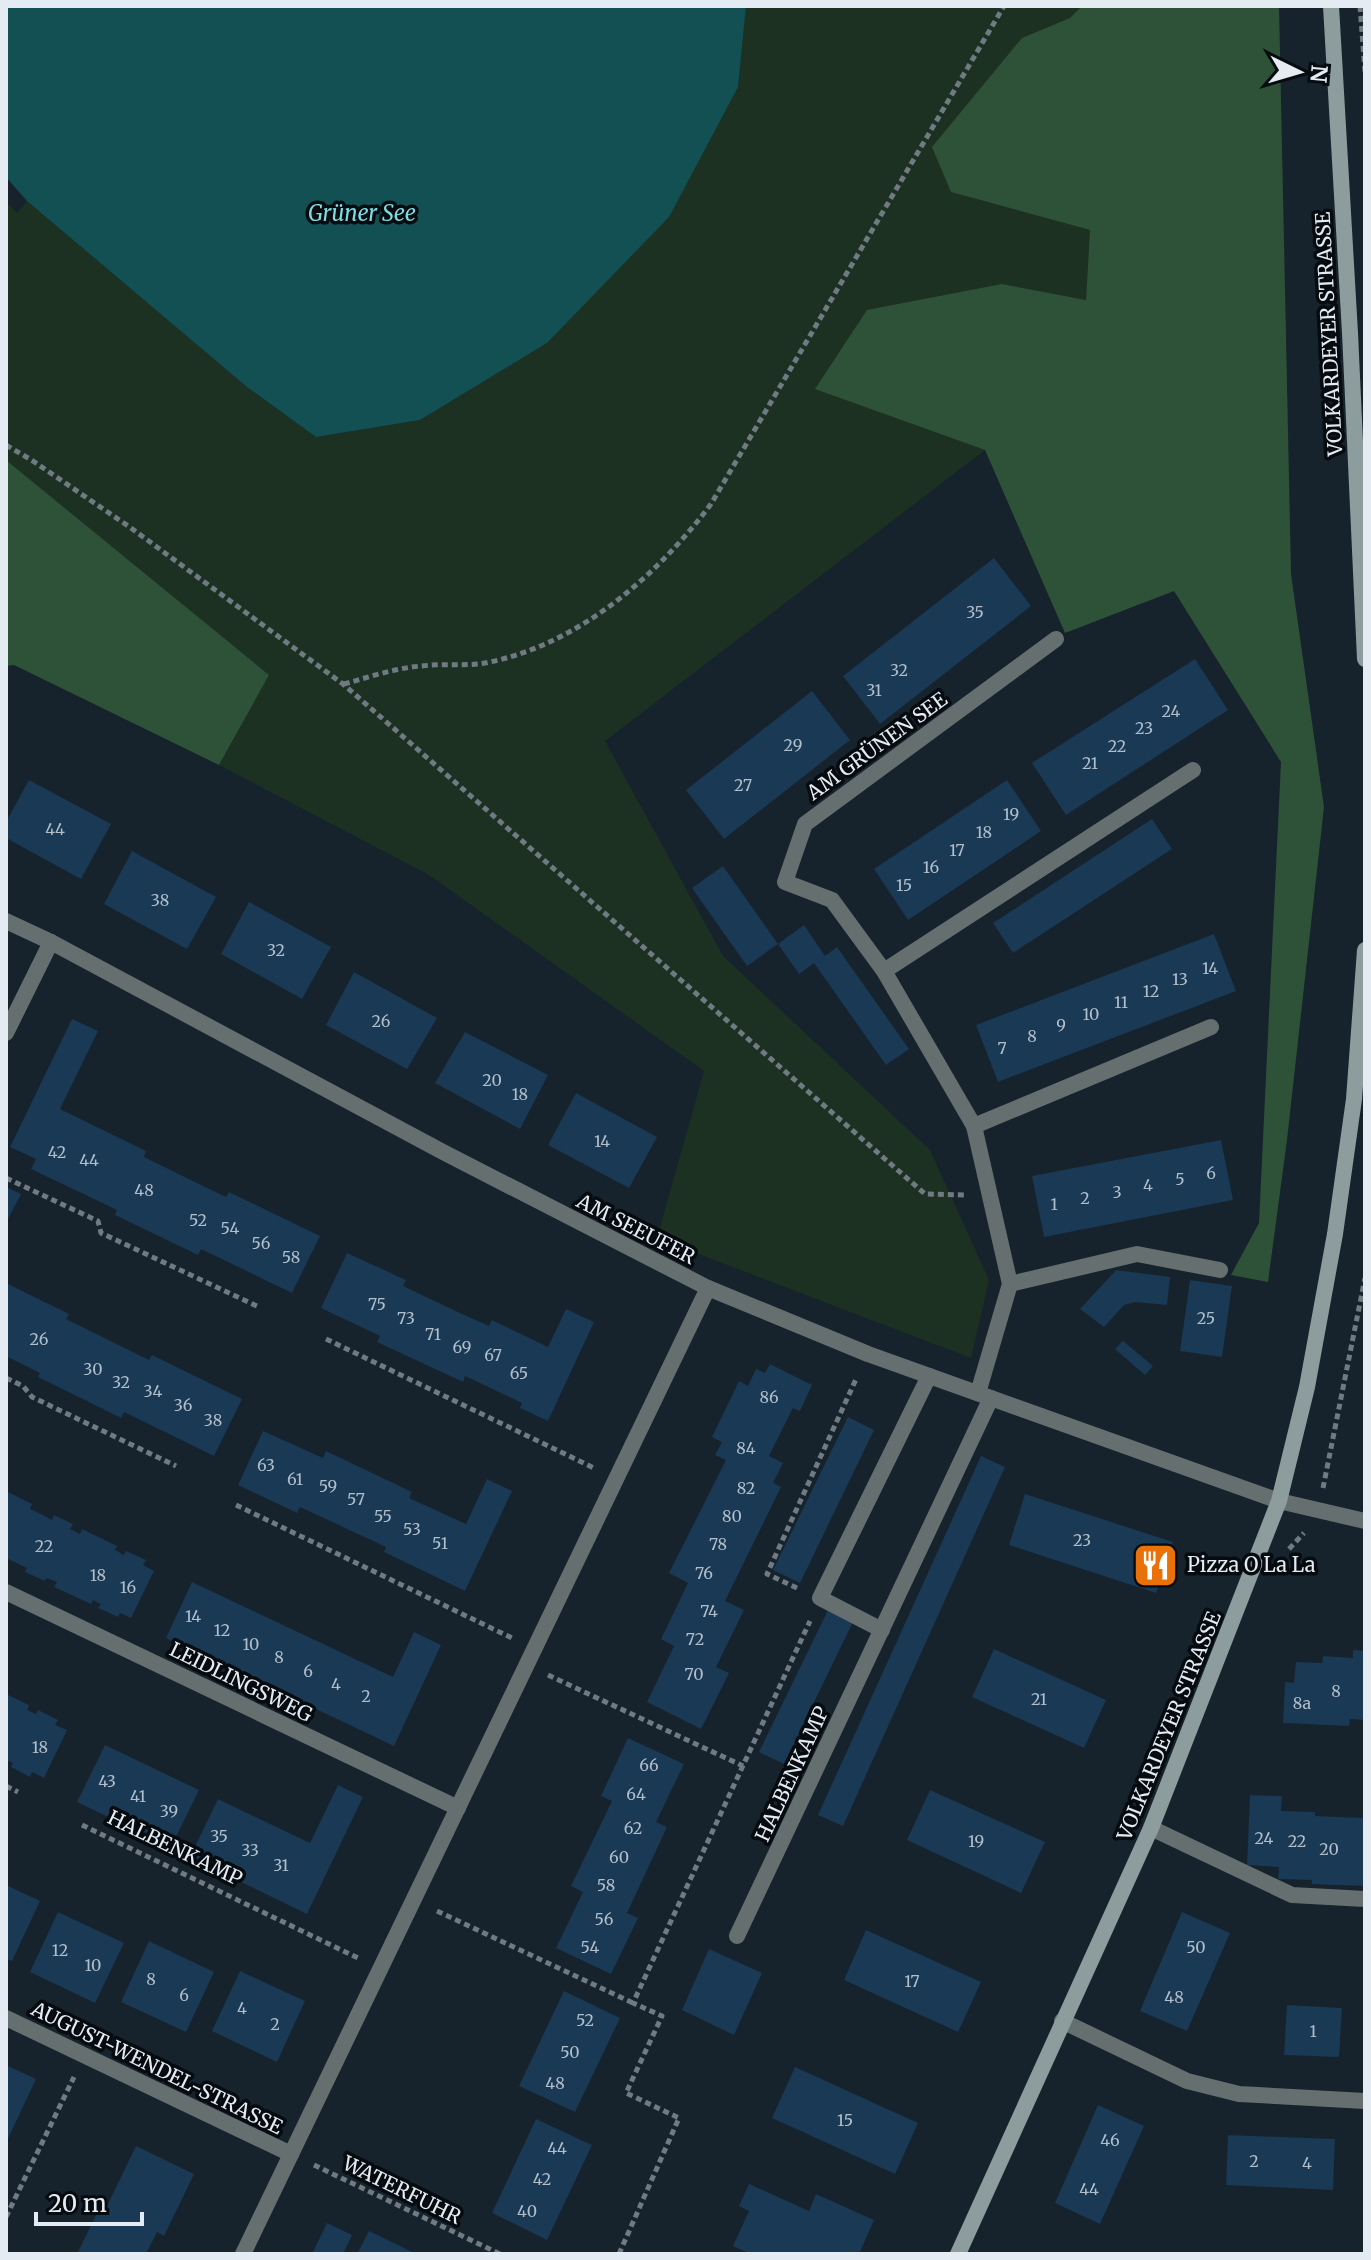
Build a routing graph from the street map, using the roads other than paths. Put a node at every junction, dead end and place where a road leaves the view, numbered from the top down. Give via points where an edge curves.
1 (1331, 6) edge
2 (1056, 639) dead end
3 (1365, 659) edge
4 (1193, 770) dead end
5 (6, 921) edge
6 (51, 942) junction
7 (1365, 950) edge
8 (884, 971) junction
9 (1211, 1027) dead end
10 (6, 1033) edge
11 (974, 1126) junction
12 (1220, 1270) dead end
13 (1010, 1284) junction
14 (708, 1288) junction
15 (929, 1376) junction
16 (985, 1396) junction
17 (1279, 1501) junction
18 (1365, 1521) edge
19 (6, 1592) edge
20 (882, 1630) junction
21 (458, 1808) junction
22 (1151, 1828) junction
23 (1365, 1899) edge
24 (737, 1936) dead end
25 (6, 2018) edge
26 (1062, 2021) junction
27 (1365, 2101) edge
28 (291, 2154) junction
29 (243, 2254) edge
30 (958, 2254) edge

1 - 3 main road, VOLKARDEYER STRASSE
2 - 8 street, AM GRÜNEN SEE via 805,824 785,882 832,900
4 - 8 street
5 - 6 street, AM SEEUFER
6 - 10 street
6 - 14 street, AM SEEUFER
7 - 17 main road, VOLKARDEYER STRASSE via 1354,1099 1335,1234 1307,1387
8 - 11 street, AM GRÜNEN SEE
9 - 11 street
11 - 13 street, AM GRÜNEN SEE
12 - 13 street via 1137,1254
13 - 16 street, AM GRÜNEN SEE
14 - 15 street, AM SEEUFER
14 - 21 street
15 - 16 street, AM SEEUFER
15 - 20 street via 820,1598
16 - 17 street, AM SEEUFER
16 - 20 street, HALBENKAMP
17 - 18 street, AM SEEUFER
17 - 22 main road, VOLKARDEYER STRASSE
19 - 21 street, LEIDLINGSWEG
20 - 24 street, HALBENKAMP
21 - 28 street
22 - 23 street via 1292,1895
22 - 26 main road, VOLKARDEYER STRASSE
25 - 28 street, AUGUST-WENDEL-STRASSE
26 - 27 street via 1187,2081 1239,2094
26 - 30 main road, VOLKARDEYER STRASSE
28 - 29 street

